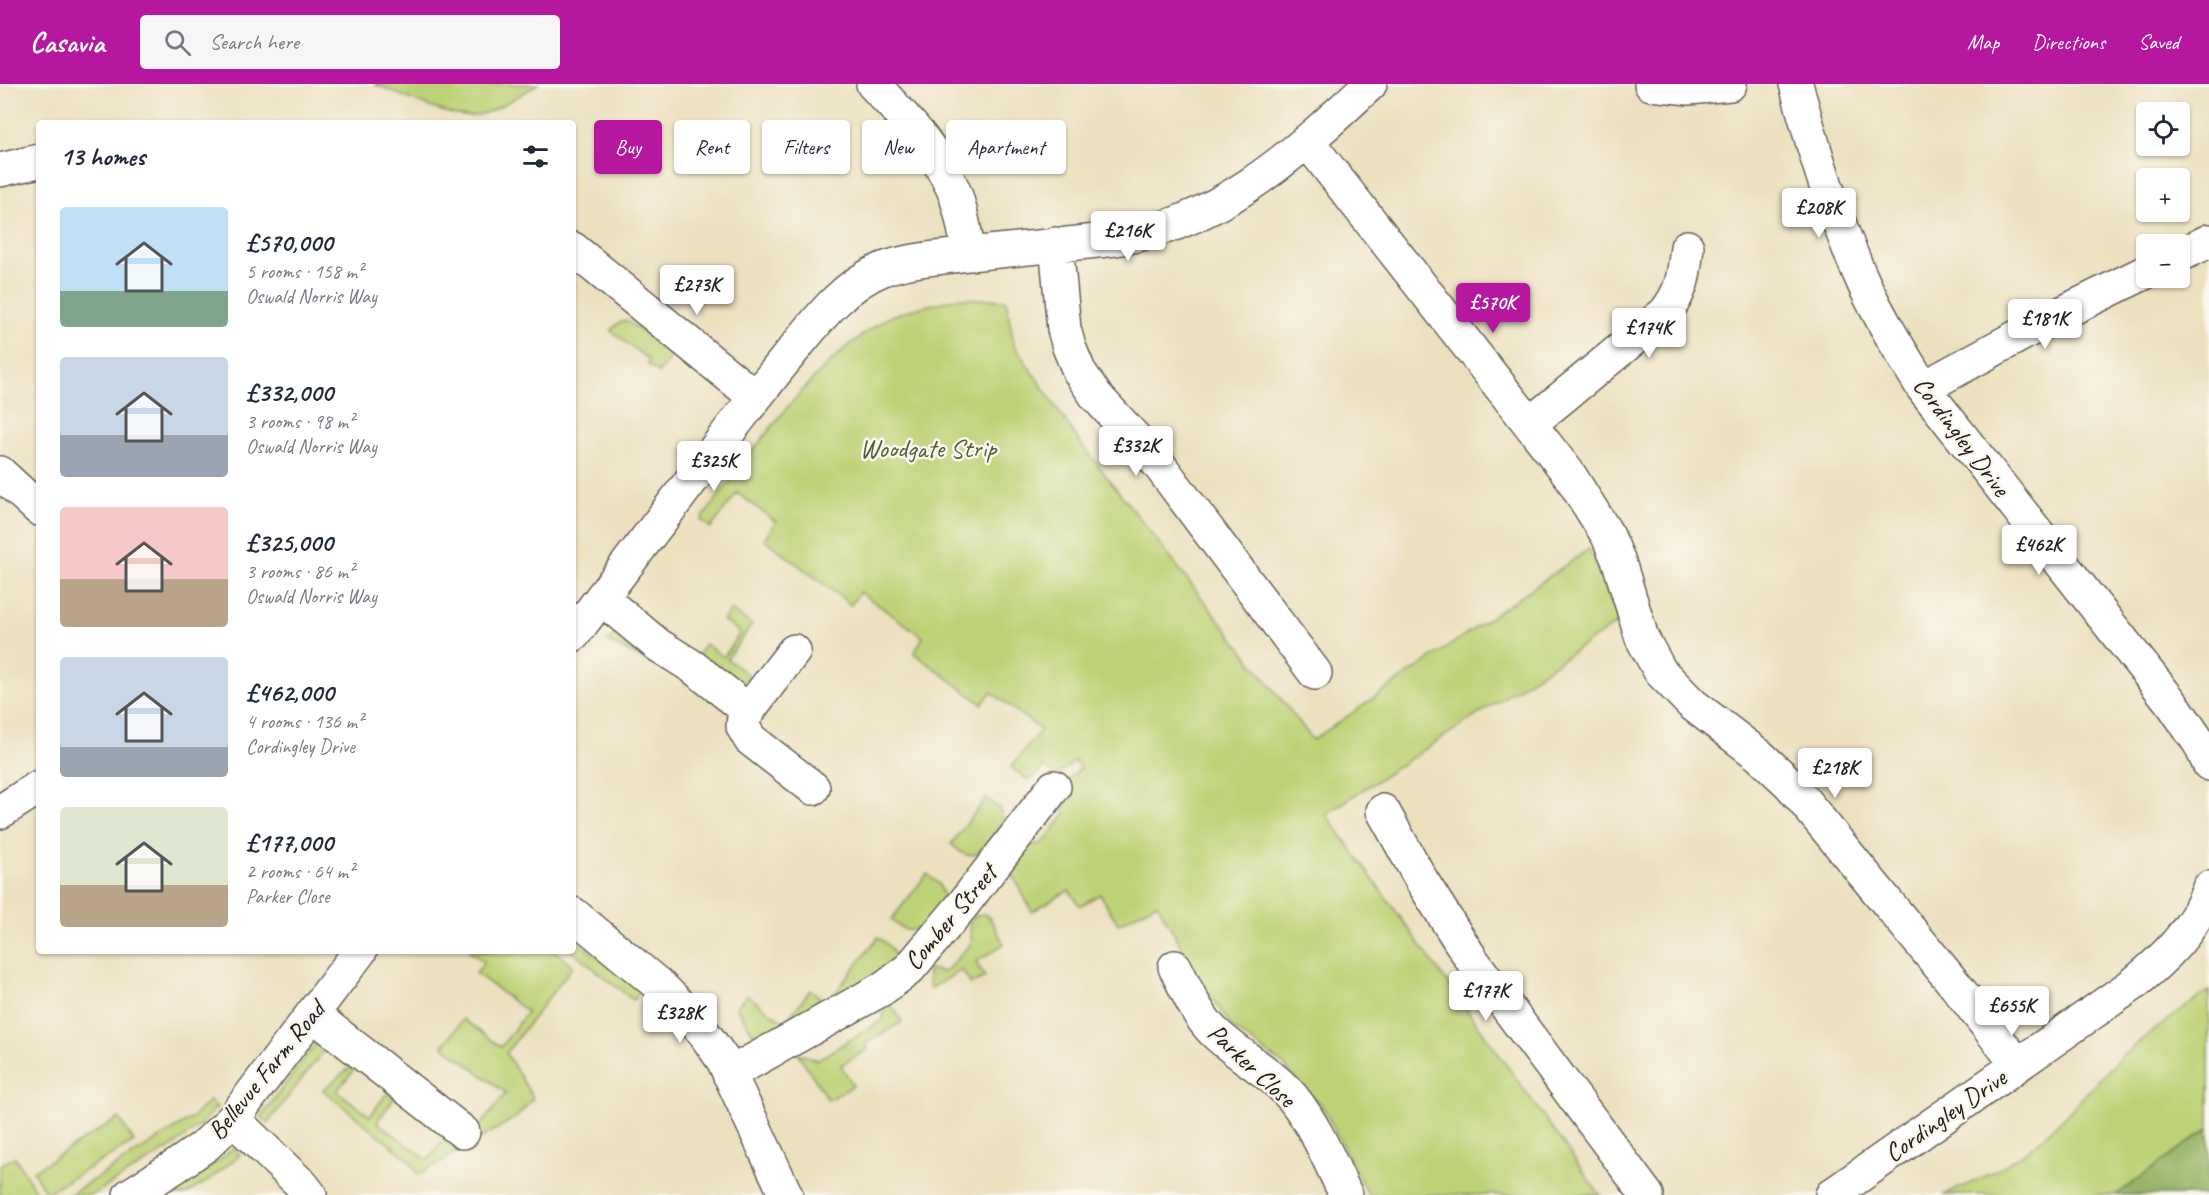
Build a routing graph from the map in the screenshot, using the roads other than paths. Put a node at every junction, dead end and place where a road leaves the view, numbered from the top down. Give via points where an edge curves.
1 (873, 84) edge
2 (1371, 84) edge
3 (1651, 84) edge
4 (1730, 84) edge
5 (1796, 84) edge
6 (1308, 142) junction
7 (36, 162) edge
8 (0, 170) edge
9 (2209, 241) edge
10 (1056, 244) junction
11 (1687, 247) dead end
12 (2190, 250) edge
13 (576, 251) edge
14 (969, 254) junction
15 (2136, 277) edge
16 (1916, 377) junction
17 (755, 397) junction
18 (1531, 423) junction
19 (0, 473) edge
20 (36, 506) edge
21 (601, 598) junction
22 (576, 630) edge
23 (794, 651) dead end
24 (1314, 672) dead end
25 (748, 711) junction
26 (2209, 764) edge
27 (1054, 787) dead end
28 (813, 788) dead end
29 (36, 790) edge
30 (1383, 811) dead end
31 (0, 812) edge
32 (2209, 888) edge
33 (576, 916) edge
34 (358, 954) edge
35 (1175, 967) dead end
36 (312, 1014) junction
37 (2017, 1064) junction
38 (729, 1074) junction
39 (233, 1119) junction
40 (463, 1132) dead end
41 (130, 1195) edge
42 (310, 1195) edge
43 (786, 1195) edge
44 (1346, 1195) edge
45 (1647, 1195) edge
46 (1832, 1195) edge

1 - 14 street via 942,167 963,220
2 - 6 street
3 - 4 street via 1689,88
5 - 16 street, Cordingley Drive via 1852,255
6 - 10 street via 1246,187 1181,222 1151,233
6 - 18 street
7 - 8 street
9 - 12 street
10 - 14 street
10 - 24 street via 1064,329 1079,371 1096,396 1157,462
11 - 18 street via 1681,286 1665,313
13 - 17 street
14 - 17 street via 915,260 883,270 858,284 835,301
15 - 16 street
16 - 26 street, Cordingley Drive via 2174,706
17 - 21 street
18 - 37 street via 1608,536 1642,638 1660,671 1692,704 1790,784
19 - 20 street
21 - 22 street
21 - 25 street
23 - 25 street
25 - 28 street via 743,727 750,739
27 - 38 street, Comber Street via 909,969 882,989
29 - 31 street
30 - 45 street via 1472,960
32 - 37 street, Cordingley Drive via 2184,936 2152,969
33 - 38 street via 688,1014
34 - 36 street, Bellevue Farm Road
35 - 44 street, Parker Close via 1210,1028 1293,1098
36 - 39 street, Bellevue Farm Road
36 - 40 street
37 - 46 street, Cordingley Drive
38 - 43 street
39 - 41 street, Bellevue Farm Road via 206,1145
39 - 42 street

